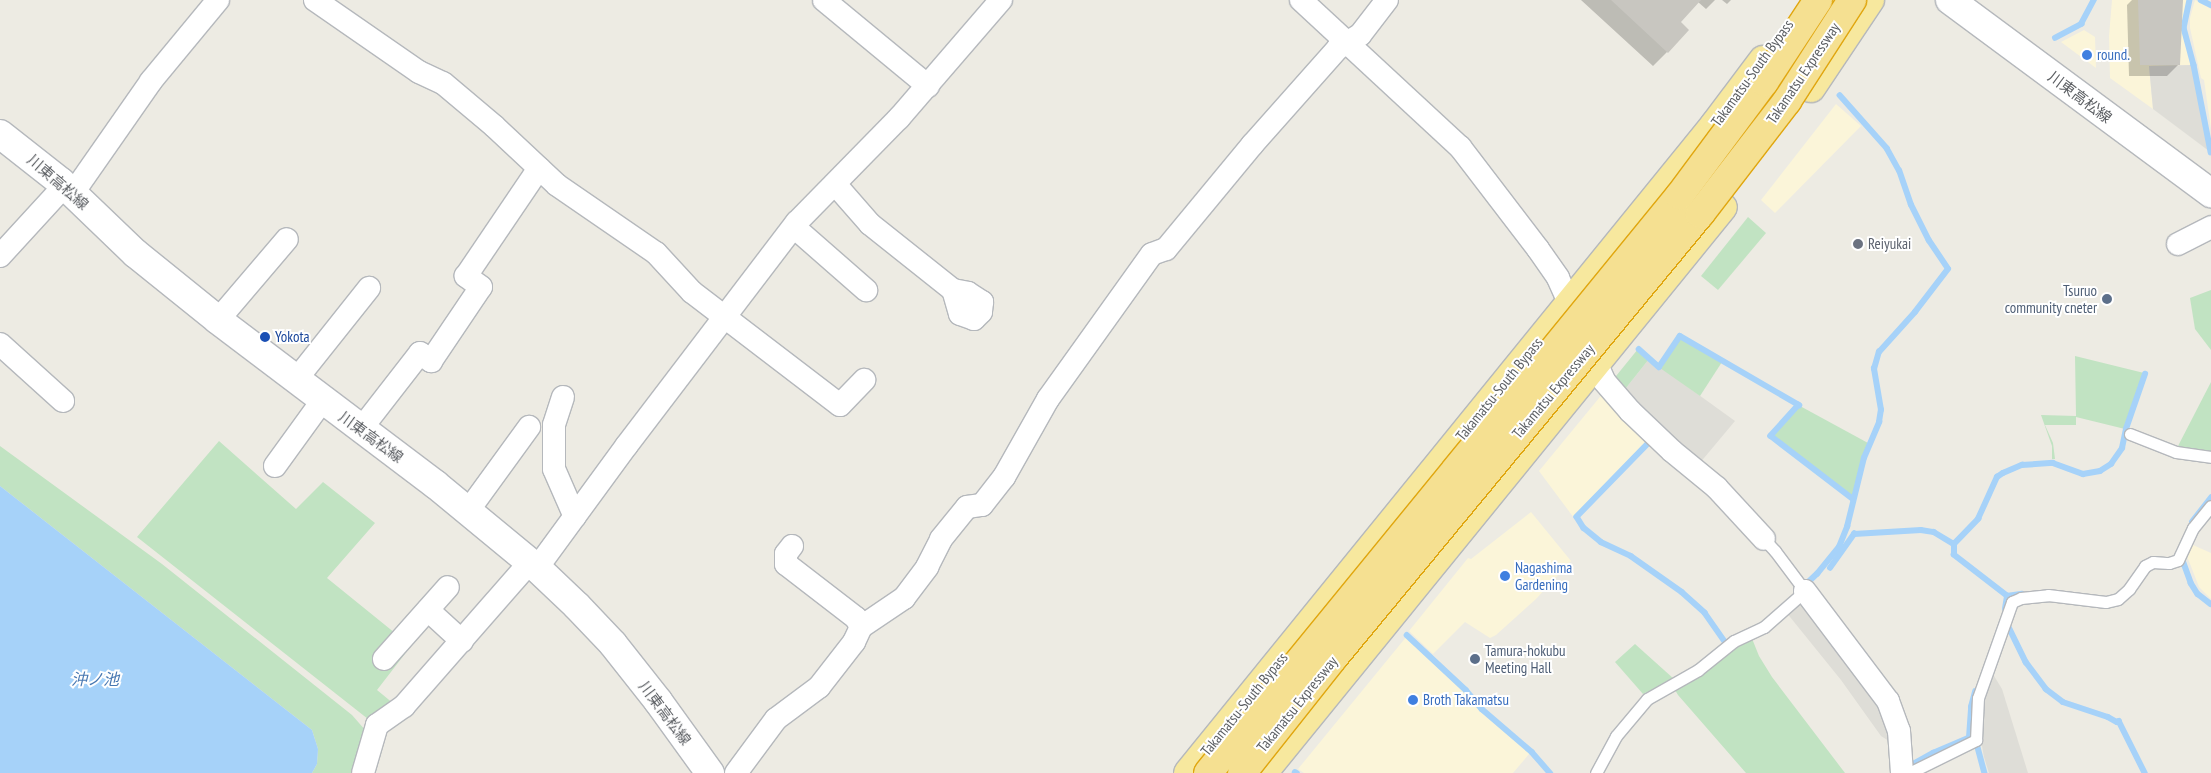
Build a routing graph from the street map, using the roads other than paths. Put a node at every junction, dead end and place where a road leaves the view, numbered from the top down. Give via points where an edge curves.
1 (218, 0) edge
2 (315, 0) edge
3 (824, 0) edge
4 (1001, 0) edge
5 (1301, 0) edge
6 (1388, 0) edge
7 (1804, 0) edge
8 (1818, 0) edge
9 (1852, 0) edge
10 (1870, 0) edge
11 (1950, 0) edge
12 (1349, 43) junction
13 (928, 86) junction
14 (0, 134) edge
15 (539, 168) junction
16 (835, 184) junction
17 (69, 189) junction
18 (2211, 193) edge
19 (794, 227) junction
20 (2211, 227) edge
21 (287, 239) dead end
22 (2178, 244) dead end
23 (0, 256) edge
24 (369, 288) dead end
25 (866, 290) dead end
26 (953, 290) dead end
27 (1569, 303) junction
28 (725, 317) junction
29 (218, 320) junction
30 (0, 344) edge
31 (1596, 363) junction
32 (864, 380) dead end
33 (295, 381) junction
34 (563, 397) dead end
35 (63, 401) dead end
36 (322, 401) junction
37 (529, 427) dead end
38 (361, 429) junction
39 (2130, 434) dead end
40 (2211, 457) edge
41 (275, 466) dead end
42 (2211, 506) edge
43 (468, 511) junction
44 (575, 517) junction
45 (1764, 539) joint
46 (792, 546) dead end
47 (533, 565) junction
48 (448, 587) dead end
49 (1805, 590) junction
50 (428, 610) junction
51 (861, 627) junction
52 (462, 641) junction
53 (384, 659) dead end
54 (363, 773) edge
55 (710, 773) edge
56 (736, 773) edge
57 (1188, 773) edge
58 (1208, 773) edge
59 (1242, 773) edge
60 (1263, 773) edge
61 (1596, 773) edge
62 (1902, 773) edge
63 (1909, 773) edge

1 - 17 street
2 - 15 street via 419,72 443,83
3 - 13 street
4 - 13 street
5 - 12 street
6 - 12 street via 1360,35
7 - 27 highway, Takamatsu-South Bypass via 1762,63 1715,124
8 - 58 highway, Takamatsu Expressway, bridge via 1764,82 1680,195
9 - 59 highway, Takamatsu Expressway, bridge via 1787,101 1700,214
10 - 31 highway via 1796,110 1710,223
11 - 18 main road, 川東高松線
12 - 27 street via 1460,147 1538,249 1558,278
12 - 51 street via 1338,48 1166,249 1152,254 1048,399 1004,477 982,505 967,508 951,527 904,598
13 - 16 street
14 - 17 main road, 川東高松線
15 - 28 street via 557,185 656,253 692,292
15 - 38 street via 466,276 481,287 431,361 420,353
16 - 19 street
16 - 26 street via 870,224
17 - 23 street
17 - 29 main road, 川東高松線 via 135,253
19 - 25 street
19 - 28 street
20 - 22 street
21 - 29 street
24 - 33 street
27 - 31 street
27 - 57 highway, Takamatsu-South Bypass
28 - 32 street via 840,405
28 - 44 street
29 - 33 main road, 川東高松線
30 - 35 street
31 - 45 street via 1604,381 1630,411 1717,488
31 - 60 highway
33 - 36 main road, 川東高松線
34 - 44 street via 554,425 554,469
36 - 38 main road, 川東高松線
36 - 41 street
37 - 43 street
38 - 43 main road, 川東高松線
39 - 40 lane via 2176,452
42 - 63 lane via 2193,528 2178,560 2153,562 2145,566 2130,589 2118,599 2106,602 2048,595 2012,602 1978,698 1976,740
43 - 47 main road, 川東高松線
44 - 47 street
45 - 49 lane
46 - 51 street via 786,554 786,564 856,618
47 - 52 street
47 - 55 main road, 川東高松線 via 612,644
48 - 50 street
49 - 61 lane via 1764,627 1734,641 1698,670 1647,699 1616,736
49 - 62 street via 1888,701 1899,731
50 - 52 street
50 - 53 street
51 - 56 street via 854,642 819,687 776,719
52 - 54 street via 404,706 377,725

